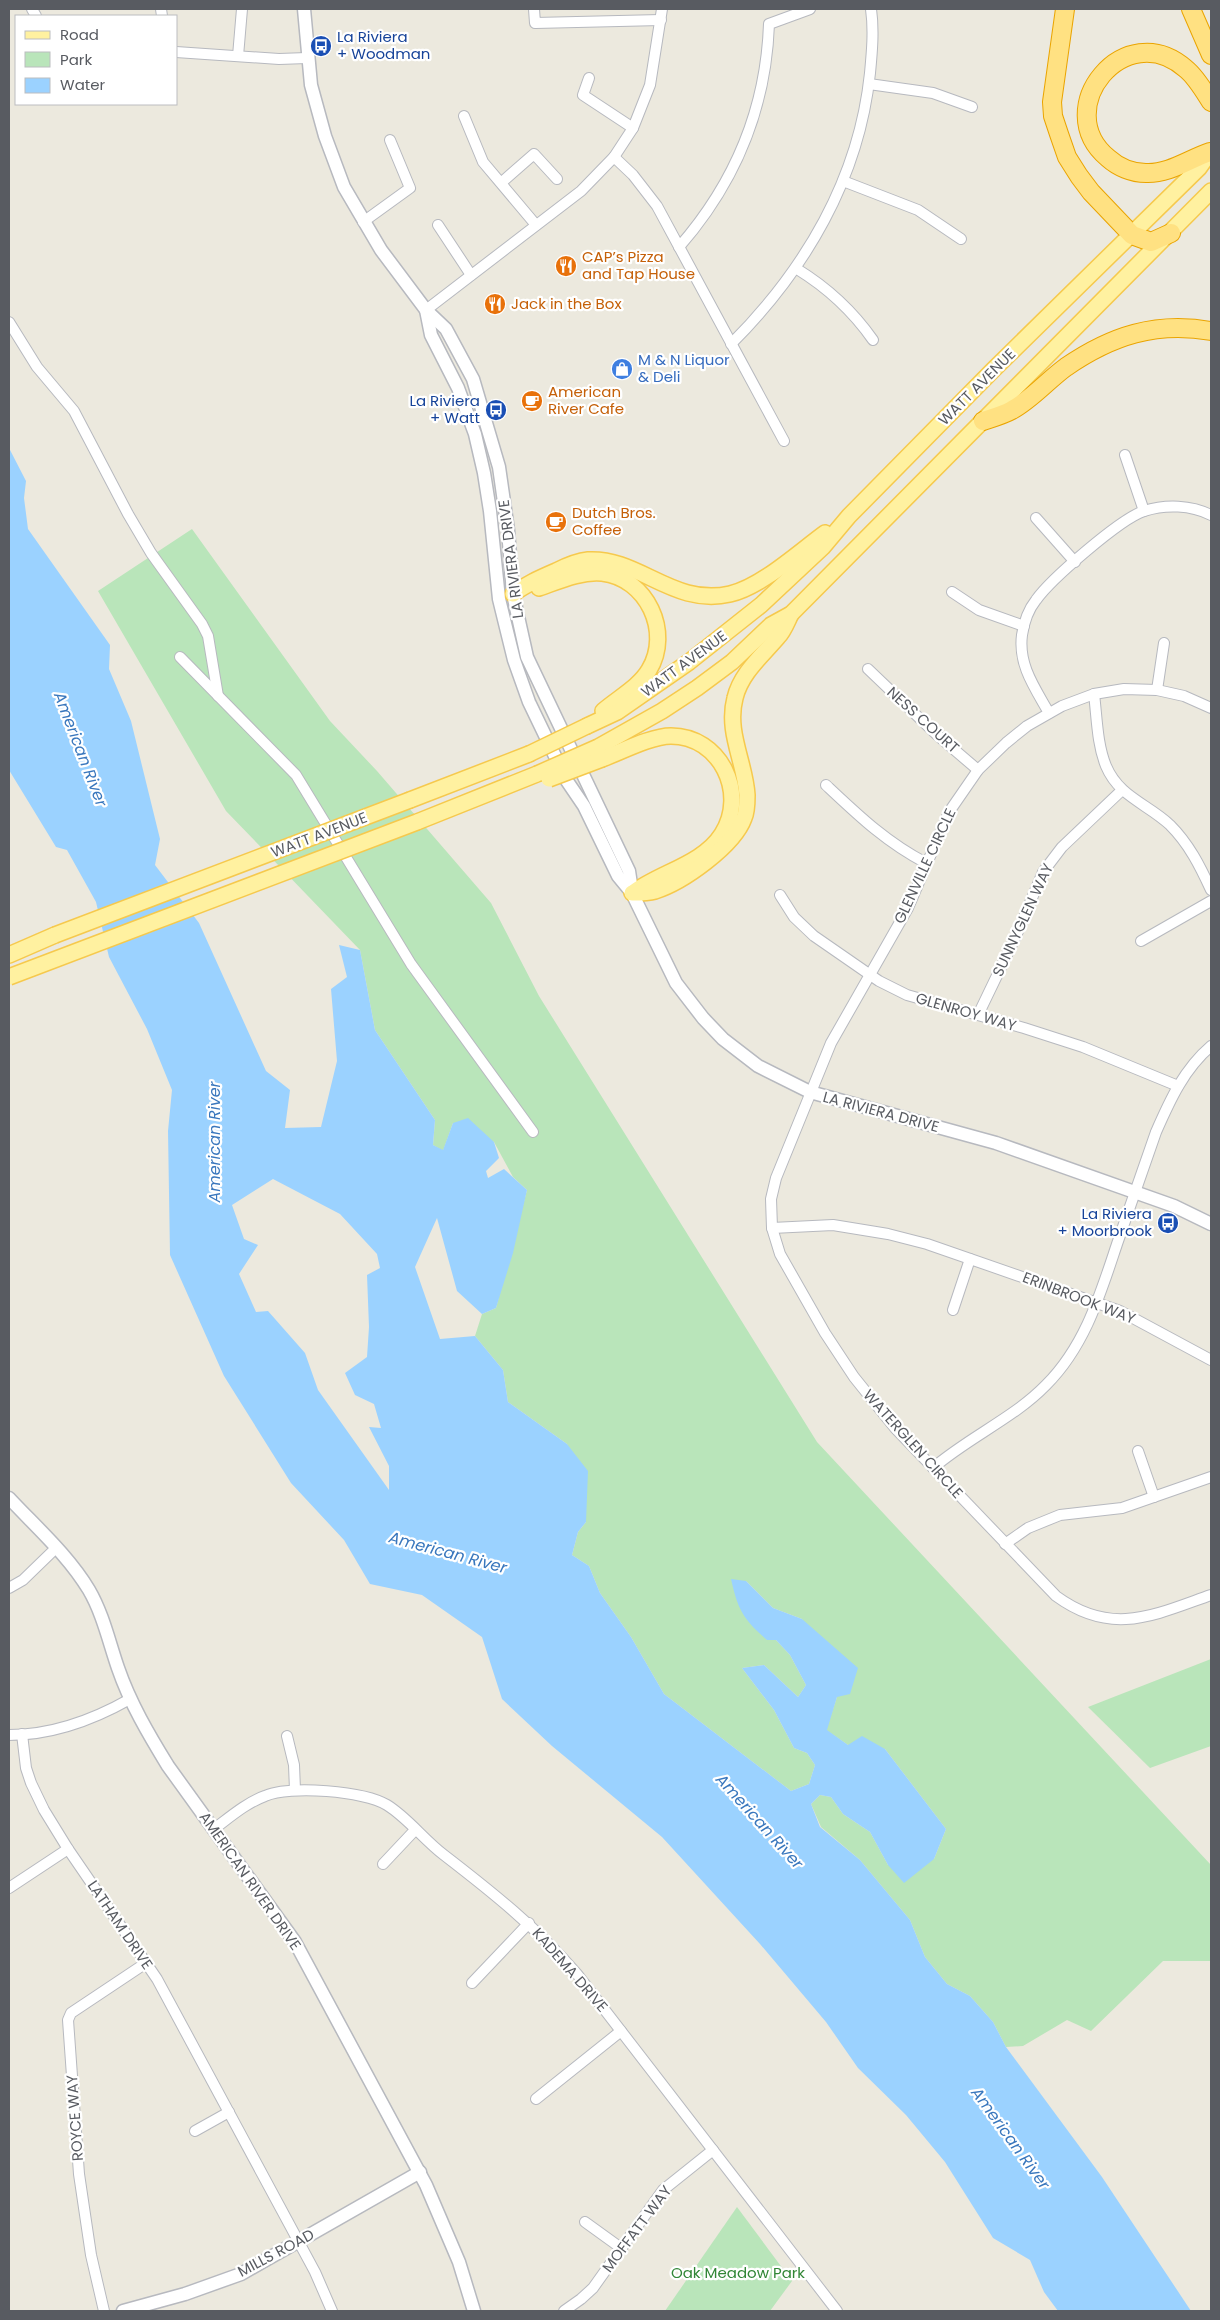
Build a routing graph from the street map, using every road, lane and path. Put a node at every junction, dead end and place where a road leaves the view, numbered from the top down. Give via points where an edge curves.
1 (242, 9) edge
2 (304, 9) edge
3 (534, 9) edge
4 (662, 9) edge
5 (810, 9) edge
6 (871, 9) edge
7 (1065, 9) edge
8 (1190, 9) edge
9 (661, 20) junction
10 (178, 52) edge
11 (1211, 55) edge
12 (238, 56) junction
13 (307, 58) junction
14 (589, 78) dead end
15 (869, 84) junction
16 (1211, 102) edge
17 (972, 107) dead end
18 (464, 116) dead end
19 (633, 128) junction
20 (390, 140) dead end
21 (1211, 152) edge
22 (614, 157) junction
23 (557, 179) dead end
24 (502, 182) junction
25 (843, 182) junction
26 (1211, 191) edge
27 (363, 222) junction
28 (438, 225) dead end
29 (536, 225) junction
30 (1171, 233) junction
31 (1132, 235) junction
32 (961, 239) dead end
33 (679, 247) junction
34 (797, 269) junction
35 (471, 275) junction
36 (426, 310) junction
37 (9, 322) edge
38 (1211, 331) edge
39 (874, 340) dead end
40 (731, 344) junction
41 (458, 388) junction
42 (983, 421) junction
43 (492, 441) junction
44 (784, 441) dead end
45 (1125, 456) dead end
46 (1144, 511) junction
47 (1210, 512) edge
48 (849, 516) junction
49 (1036, 518) dead end
50 (1075, 562) junction
51 (952, 592) dead end
52 (513, 594) junction
53 (792, 614) junction
54 (1024, 626) junction
55 (1164, 643) dead end
56 (180, 657) dead end
57 (868, 669) dead end
58 (1157, 690) junction
59 (1094, 694) junction
60 (218, 696) junction
61 (1211, 708) edge
62 (1049, 713) junction
63 (588, 726) junction
64 (600, 753) junction
65 (978, 770) junction
66 (826, 785) dead end
67 (1122, 790) junction
68 (926, 864) junction
69 (1211, 890) edge
70 (632, 894) junction
71 (780, 895) dead end
72 (1211, 901) edge
73 (55, 935) junction
74 (1141, 941) dead end
75 (9, 946) edge
76 (9, 955) edge
77 (869, 974) junction
78 (9, 977) edge
79 (978, 1015) junction
80 (1211, 1046) edge
81 (1178, 1086) junction
82 (810, 1092) junction
83 (533, 1132) dead end
84 (1135, 1192) junction
85 (1211, 1224) edge
86 (772, 1228) junction
87 (970, 1259) junction
88 (1097, 1303) junction
89 (953, 1310) dead end
90 (1211, 1360) edge
91 (1138, 1451) dead end
92 (932, 1468) junction
93 (1211, 1477) edge
94 (1154, 1497) junction
95 (9, 1498) edge
96 (1005, 1544) junction
97 (56, 1548) junction
98 (9, 1588) edge
99 (1211, 1595) edge
100 (130, 1698) junction
101 (22, 1734) junction
102 (9, 1735) edge
103 (287, 1736) dead end
104 (295, 1790) junction
105 (214, 1829) junction
106 (415, 1830) junction
107 (68, 1849) junction
108 (383, 1864) dead end
109 (9, 1888) edge
110 (529, 1923) junction
111 (146, 1963) junction
112 (472, 1983) dead end
113 (621, 2031) junction
114 (536, 2099) dead end
115 (229, 2112) junction
116 (195, 2131) dead end
117 (713, 2150) junction
118 (420, 2172) junction
119 (584, 2222) dead end
120 (299, 2242) junction
121 (621, 2248) junction
122 (104, 2311) edge
123 (123, 2311) edge
124 (332, 2311) edge
125 (474, 2311) edge
126 (564, 2311) edge
127 (837, 2311) edge

1 - 12 street
2 - 13 street, LA RIVIERA DRIVE
3 - 9 street via 535,23
4 - 9 street
5 - 33 street via 769,24 762,88 744,146 720,194
6 - 15 street
7 - 31 highway via 1053,116 1067,157 1097,198
8 - 11 highway
9 - 19 street via 650,85
10 - 12 street
12 - 13 street
13 - 27 street, LA RIVIERA DRIVE via 324,136 344,187
14 - 19 street via 583,95
15 - 17 street via 933,93
15 - 25 street via 860,130
16 - 21 highway via 1187,69 1161,55 1132,54 1118,60 1092,87 1087,122 1092,140 1102,154 1122,168 1145,174 1161,172
18 - 24 street via 483,162
19 - 22 street
20 - 27 street via 410,188
21 - 31 main road, WATT AVENUE
22 - 29 street via 581,191
22 - 33 street via 646,190
23 - 24 street via 534,154
24 - 29 street
25 - 32 street via 918,210
25 - 34 street
26 - 30 main road, WATT AVENUE
27 - 36 street, LA RIVIERA DRIVE
28 - 35 street
29 - 35 street
30 - 31 highway via 1151,242
30 - 42 main road, WATT AVENUE
31 - 48 main road, WATT AVENUE via 1074,289
33 - 40 street
34 - 39 street via 835,295
34 - 40 street via 760,316
35 - 36 street
36 - 41 street, LA RIVIERA DRIVE via 431,335
36 - 43 street, LA RIVIERA DRIVE via 446,328 467,366
37 - 60 street via 37,367 74,411 151,553 202,624 208,636
38 - 42 highway via 1170,328 1115,339 1065,368 1012,410
40 - 44 street
41 - 43 street via 471,397 482,428
41 - 70 street, LA RIVIERA DRIVE via 475,434 484,473 499,599 514,660 529,702 567,781 584,806 618,876
42 - 53 main road, WATT AVENUE
43 - 52 street, LA RIVIERA DRIVE via 508,530
45 - 46 street
46 - 47 street via 1173,506
46 - 50 street via 1120,523
48 - 52 main road via 770,573 731,594 683,593 622,565 588,560 568,565 526,584
48 - 63 main road, WATT AVENUE via 823,547 726,634 617,712
49 - 50 street
50 - 54 street via 1035,601
51 - 54 street via 979,610
52 - 63 main road via 528,593 588,572 620,578 646,598 655,616 658,642 654,660 633,688
52 - 70 street, LA RIVIERA DRIVE via 527,657 629,871
53 - 64 main road, WATT AVENUE via 771,625 732,662 697,688
53 - 70 main road via 780,636 745,675 735,698 733,731 747,796 744,818 724,848 704,863 654,891
54 - 62 street via 1024,664
55 - 58 street
56 - 60 street
57 - 65 street, NESS COURT
58 - 59 street, GLENVILLE CIRCLE via 1124,689
58 - 61 street, GLENVILLE CIRCLE via 1184,696
59 - 62 street, GLENVILLE CIRCLE
59 - 67 street via 1101,751 1109,772
60 - 83 street via 296,775 411,964
62 - 65 street, GLENVILLE CIRCLE via 1006,743
63 - 73 main road, WATT AVENUE, bridge via 529,754
64 - 70 main road via 670,736 700,743 714,754 729,778 732,801 722,834 695,859 650,880
64 - 78 main road, WATT AVENUE, bridge
65 - 68 street, GLENVILLE CIRCLE via 949,812
66 - 68 street via 877,833
67 - 69 street via 1180,836 1195,856
67 - 79 street, SUNNYGLEN WAY via 1062,846 1043,872
68 - 77 street, GLENVILLE CIRCLE via 908,908
70 - 82 street, LA RIVIERA DRIVE via 676,984 703,1018 752,1062
71 - 77 street, GLENROY WAY via 802,927
72 - 74 street
73 - 75 main road
73 - 76 main road, WATT AVENUE
77 - 79 street, GLENROY WAY via 907,995
77 - 82 street, GLENVILLE CIRCLE via 835,1035
79 - 81 street, GLENROY WAY via 1083,1047
80 - 81 street
81 - 84 street via 1156,1132
82 - 84 street, LA RIVIERA DRIVE via 996,1143
82 - 86 street, WATERGLEN CIRCLE via 774,1185
84 - 85 street, LA RIVIERA DRIVE
84 - 88 street
86 - 87 street, ERINBROOK WAY via 819,1224 855,1227 927,1244
86 - 92 street, WATERGLEN CIRCLE via 780,1254 836,1351 874,1403
87 - 88 street, ERINBROOK WAY
87 - 89 street
88 - 90 street, ERINBROOK WAY via 1138,1320
88 - 92 street via 1084,1334 1046,1385 1010,1415 974,1436
91 - 94 street
92 - 96 street, WATERGLEN CIRCLE
93 - 94 street
94 - 96 street via 1122,1508 1060,1515 1028,1528
95 - 97 street, AMERICAN RIVER DRIVE
96 - 99 street, WATERGLEN CIRCLE via 1056,1596 1094,1616 1136,1619
97 - 98 street via 23,1580
97 - 100 street, AMERICAN RIVER DRIVE via 79,1576 97,1606
100 - 101 street via 85,1721 54,1730
100 - 105 street, AMERICAN RIVER DRIVE via 160,1753
101 - 102 street
101 - 107 street, LATHAM DRIVE via 30,1783
103 - 104 street via 294,1765
104 - 105 street, KADEMA DRIVE via 273,1793 253,1801
104 - 106 street, KADEMA DRIVE via 369,1797 387,1805
105 - 118 street, AMERICAN RIVER DRIVE via 295,1942
106 - 108 street
106 - 110 street, KADEMA DRIVE
107 - 109 street
107 - 111 street, LATHAM DRIVE
110 - 112 street
110 - 113 street, KADEMA DRIVE via 577,1974
111 - 115 street, LATHAM DRIVE
111 - 122 street, ROYCE WAY via 71,2013 68,2020 79,2174
113 - 114 street
113 - 117 street, KADEMA DRIVE
115 - 116 street
115 - 120 street, LATHAM DRIVE
117 - 121 street, MOFFATT WAY via 663,2190
117 - 127 street, KADEMA DRIVE
118 - 120 street, MILLS ROAD
118 - 125 street, AMERICAN RIVER DRIVE via 450,2239
119 - 121 street
120 - 123 street, MILLS ROAD via 241,2274
120 - 124 street, LATHAM DRIVE
121 - 126 street, MOFFATT WAY via 593,2288

